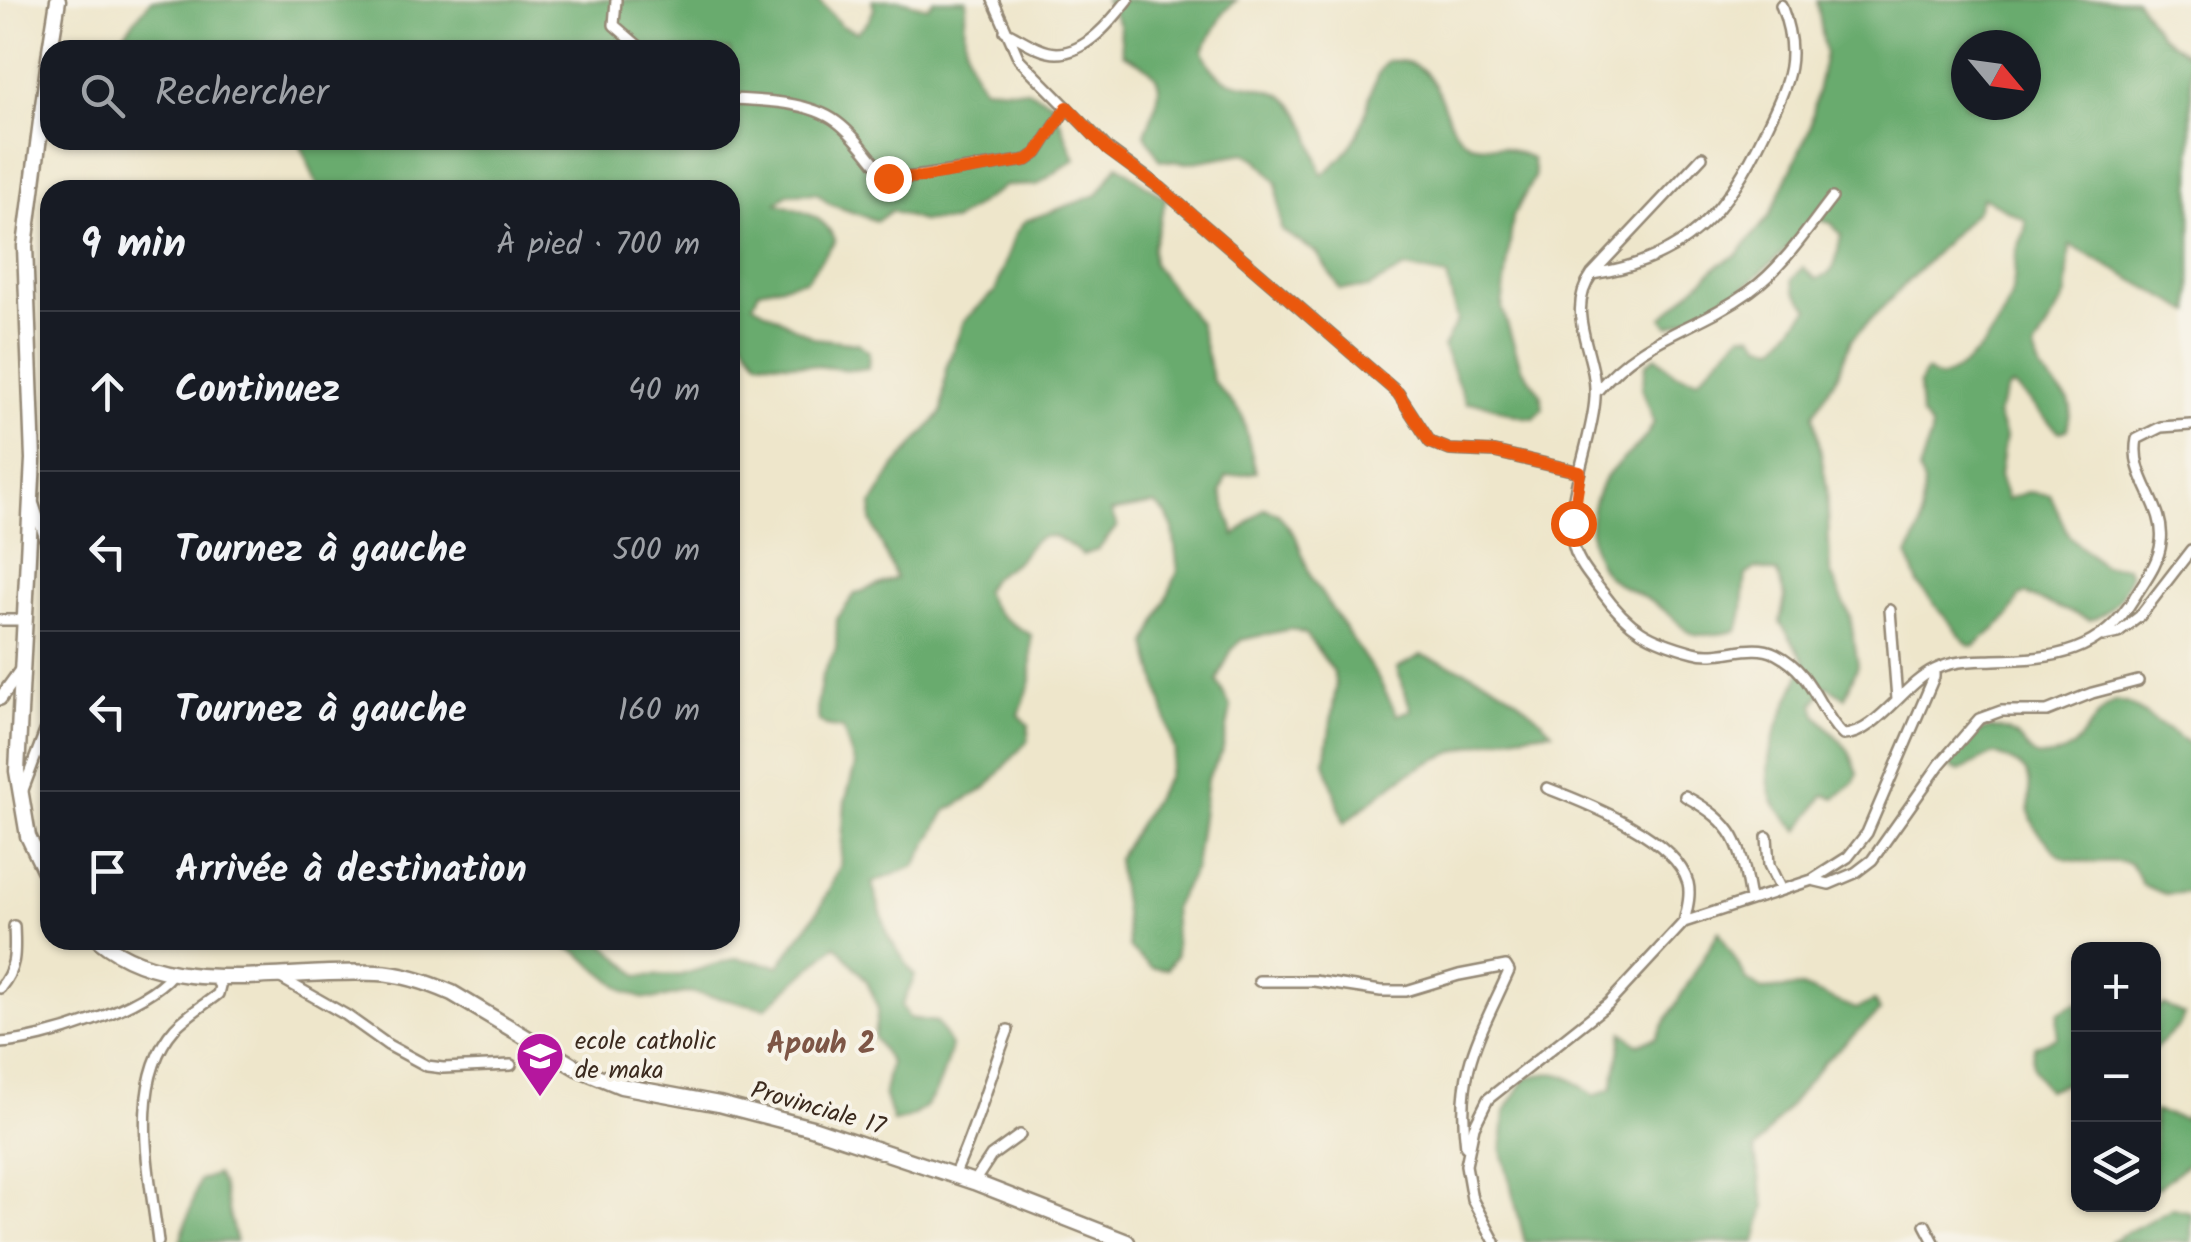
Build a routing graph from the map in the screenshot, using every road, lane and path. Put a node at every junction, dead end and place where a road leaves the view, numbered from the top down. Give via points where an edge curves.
1 (616, 0) edge
2 (993, 0) edge
3 (1128, 0) edge
4 (59, 1) edge
5 (1781, 5) dead end
6 (1005, 30) junction
7 (52, 40) edge
8 (631, 40) edge
9 (740, 99) edge
10 (1067, 107) junction
11 (40, 128) edge
12 (1702, 157) dead end
13 (1832, 198) dead end
14 (1592, 274) junction
15 (1596, 392) junction
16 (2191, 426) edge
17 (1580, 472) junction
18 (32, 497) junction
19 (40, 522) edge
20 (2191, 550) edge
21 (1890, 610) dead end
22 (0, 620) edge
23 (24, 620) junction
24 (2104, 636) junction
25 (21, 670) junction
26 (1934, 670) junction
27 (2138, 681) dead end
28 (1897, 699) junction
29 (0, 700) edge
30 (40, 745) edge
31 (1546, 788) dead end
32 (1685, 796) dead end
33 (20, 799) junction
34 (1767, 838) dead end
35 (40, 863) edge
36 (1812, 880) junction
37 (1782, 890) junction
38 (1750, 899) junction
39 (1684, 922) junction
40 (14, 926) dead end
41 (112, 950) edge
42 (172, 974) junction
43 (213, 975) junction
44 (277, 975) junction
45 (1259, 981) dead end
46 (0, 988) edge
47 (1008, 1030) dead end
48 (0, 1043) edge
49 (511, 1065) dead end
50 (1020, 1135) dead end
51 (1467, 1154) junction
52 (954, 1176) junction
53 (974, 1182) junction
54 (1924, 1225) dead end
55 (1106, 1238) edge
56 (158, 1242) edge
57 (1127, 1242) edge
58 (1495, 1242) edge
59 (1934, 1242) edge

1 - 8 street via 614,25
2 - 6 street
3 - 6 street via 1097,34 1063,52
4 - 7 main road
5 - 14 street via 1793,43 1789,76 1725,202 1657,256
6 - 10 street via 1019,59
9 - 10 street via 827,116 893,180 1027,160
10 - 17 street via 1108,150 1398,393 1430,442
11 - 18 main road via 25,246
12 - 14 street
13 - 15 street via 1749,292 1635,354
14 - 15 street via 1579,306
15 - 17 street
16 - 24 street via 2161,427 2137,439 2138,468 2159,514 2162,540 2148,576
17 - 28 street via 1574,550 1630,626 1700,654 1775,653 1812,686 1843,735
18 - 19 street
18 - 23 main road
20 - 24 street via 2140,616
21 - 28 street
22 - 23 street
23 - 25 main road
24 - 26 street via 2068,652 1959,660
25 - 29 street
25 - 33 main road
26 - 28 street
26 - 36 street via 1868,833 1848,857
27 - 36 street via 2046,711 1989,714 1940,764 1867,864 1829,884
30 - 33 street
31 - 39 street via 1607,812 1666,853 1690,886
32 - 38 street via 1726,823
33 - 35 main road
34 - 37 street
36 - 37 street
37 - 38 street
38 - 39 street
39 - 51 street via 1608,1004 1488,1099
40 - 46 street via 15,962
41 - 42 main road, Provinciale 17
42 - 43 main road, Provinciale 17
42 - 48 street via 154,992 98,1016
43 - 44 main road, Provinciale 17
43 - 56 street via 218,994 175,1028 149,1094 148,1180
44 - 49 street via 428,1066
44 - 52 main road, Provinciale 17 via 377,972 431,984 621,1086 760,1114
45 - 51 street via 1406,992 1506,966 1464,1082
47 - 52 street
50 - 53 street via 991,1156
51 - 58 street via 1472,1199
52 - 53 main road, Provinciale 17
53 - 55 main road, Provinciale 17
54 - 59 street
55 - 57 main road, Provinciale 17

